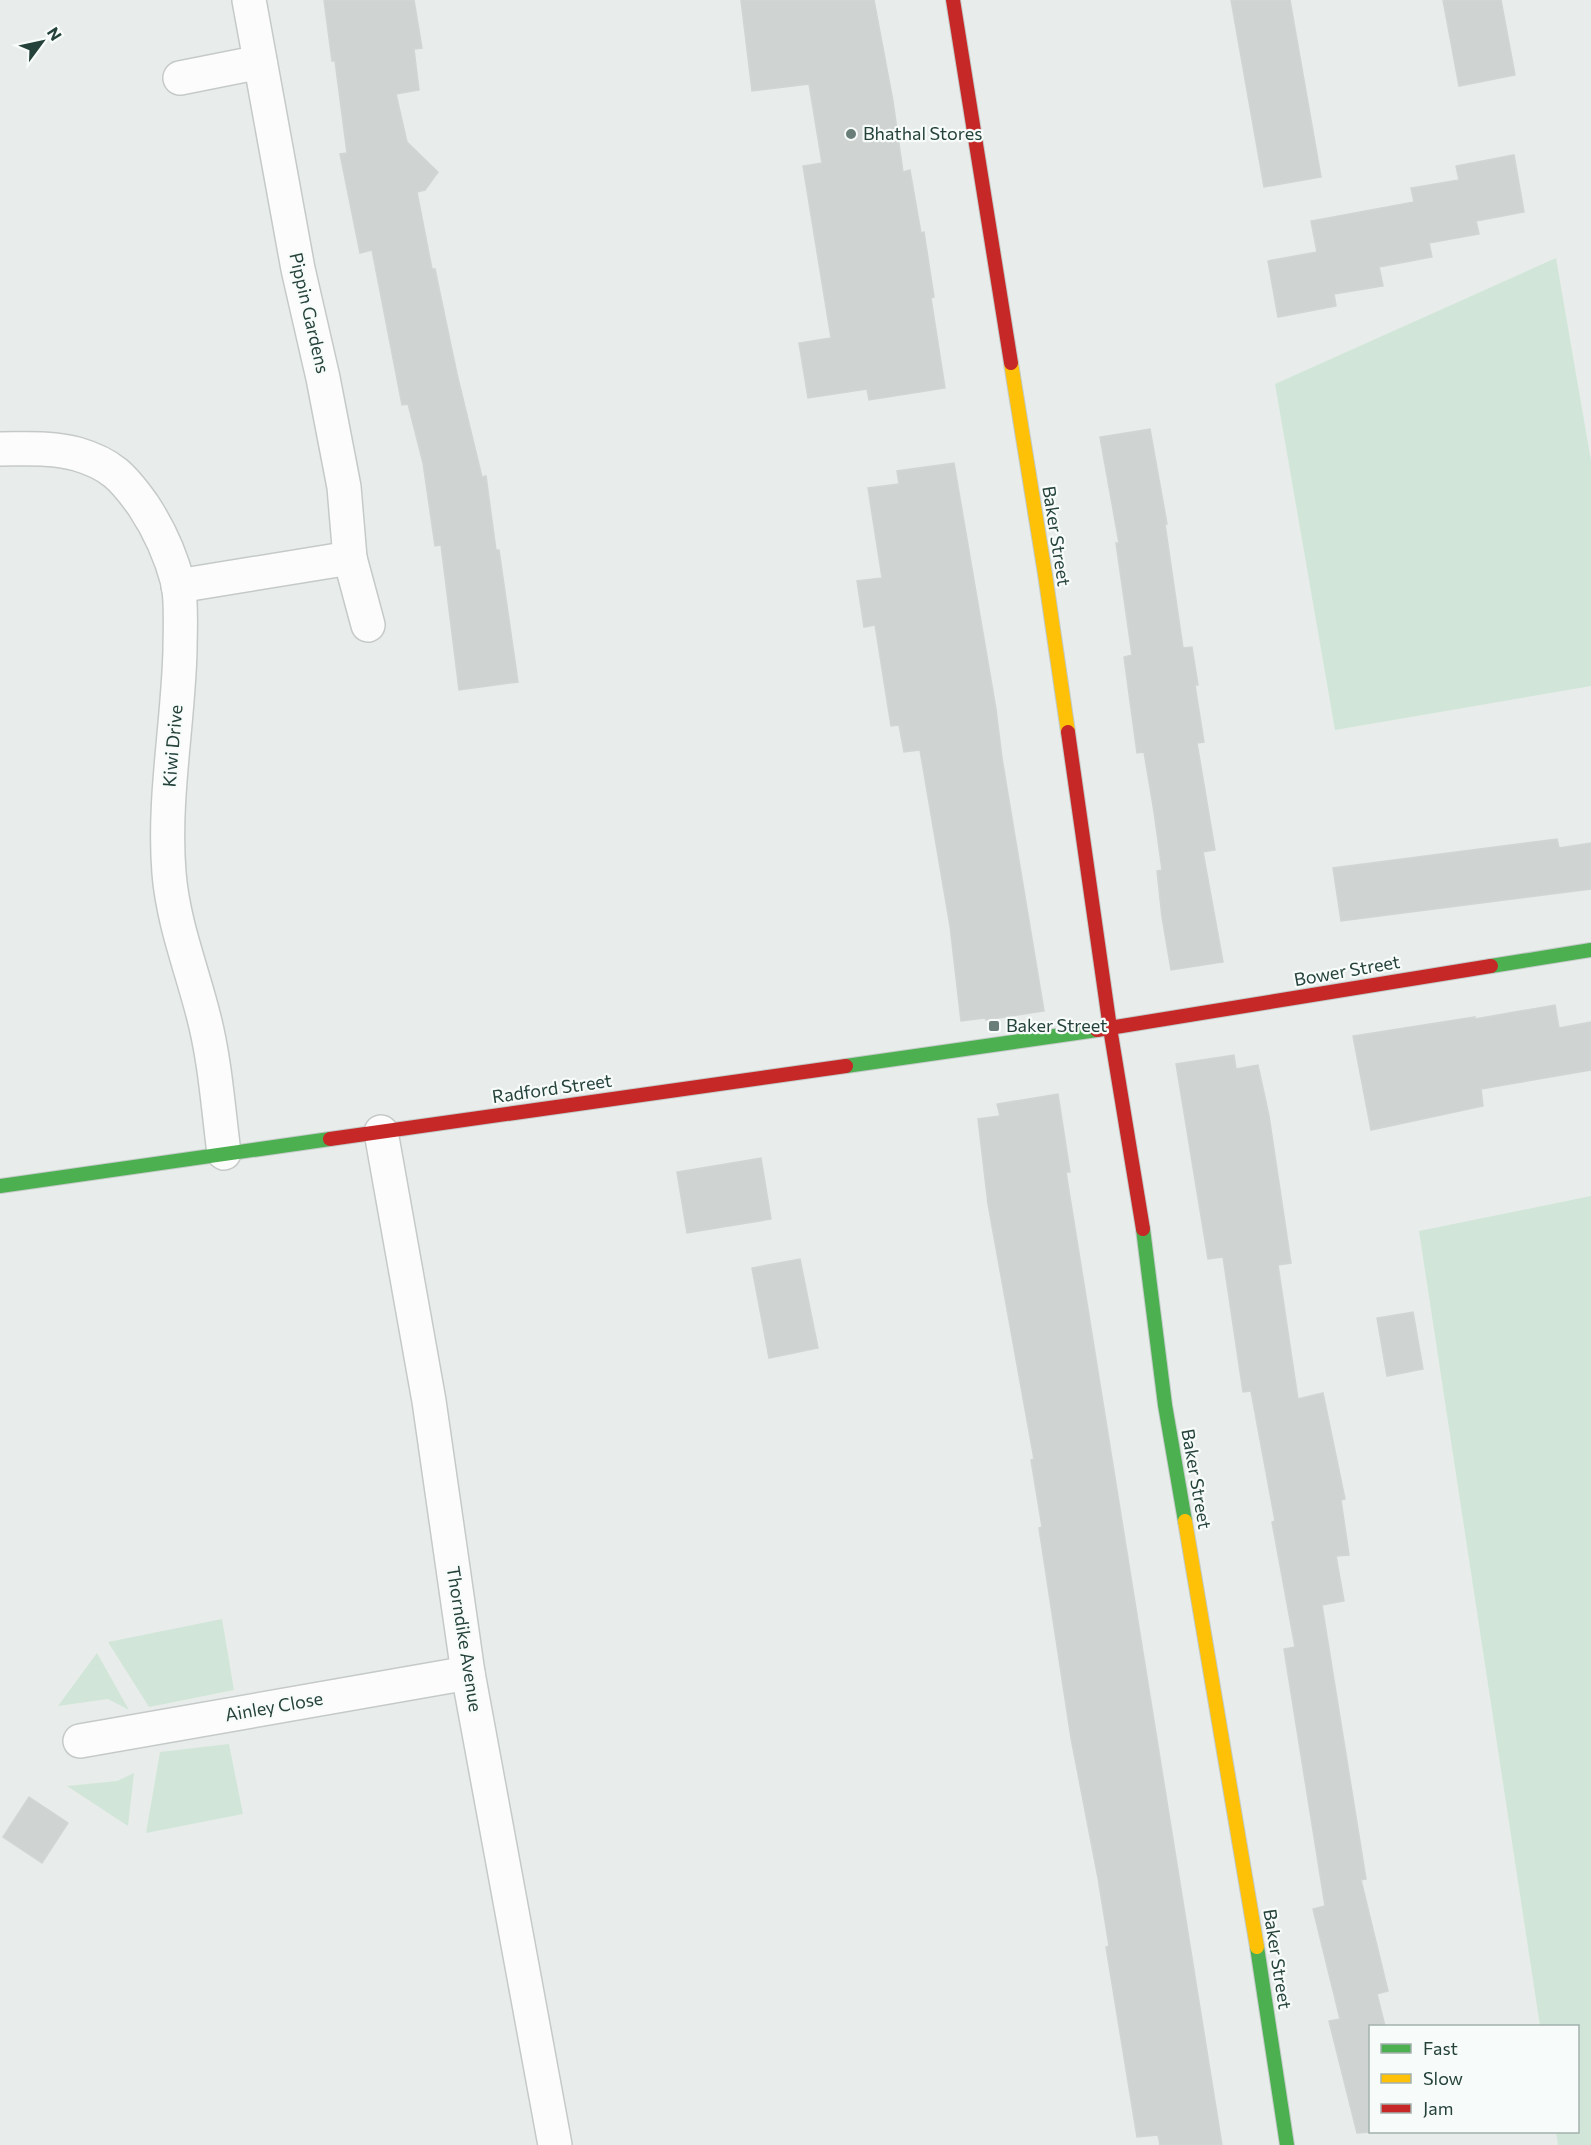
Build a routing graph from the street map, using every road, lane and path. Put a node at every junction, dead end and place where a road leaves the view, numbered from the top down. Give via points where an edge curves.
1 (249, 0) edge
2 (953, 0) edge
3 (260, 62) junction
4 (180, 78) dead end
5 (0, 449) edge
6 (350, 558) junction
7 (178, 586) junction
8 (368, 625) dead end
9 (1591, 950) edge
10 (1110, 1028) junction
11 (381, 1132) junction
12 (224, 1153) junction
13 (0, 1186) edge
14 (468, 1673) junction
15 (80, 1741) dead end
16 (555, 2145) edge
17 (1287, 2145) edge

1 - 3 street, Pippin Gardens
2 - 10 street, Baker Street via 1045,574
3 - 4 street
3 - 6 street, Pippin Gardens via 344,487
5 - 7 street, Kiwi Drive via 76,454 117,472 150,515
6 - 7 street
6 - 8 street, Pippin Gardens
7 - 12 street, Kiwi Drive via 179,684 170,773 169,872 174,911 203,1014
9 - 10 street, Bower Street
10 - 11 street, Radford Street
10 - 17 street, Baker Street via 1142,1217 1165,1405
11 - 12 street, Radford Street
11 - 14 street, Thorndike Avenue via 429,1401
12 - 13 street, Radford Street
14 - 15 street, Ainley Close
14 - 16 street, Thorndike Avenue

